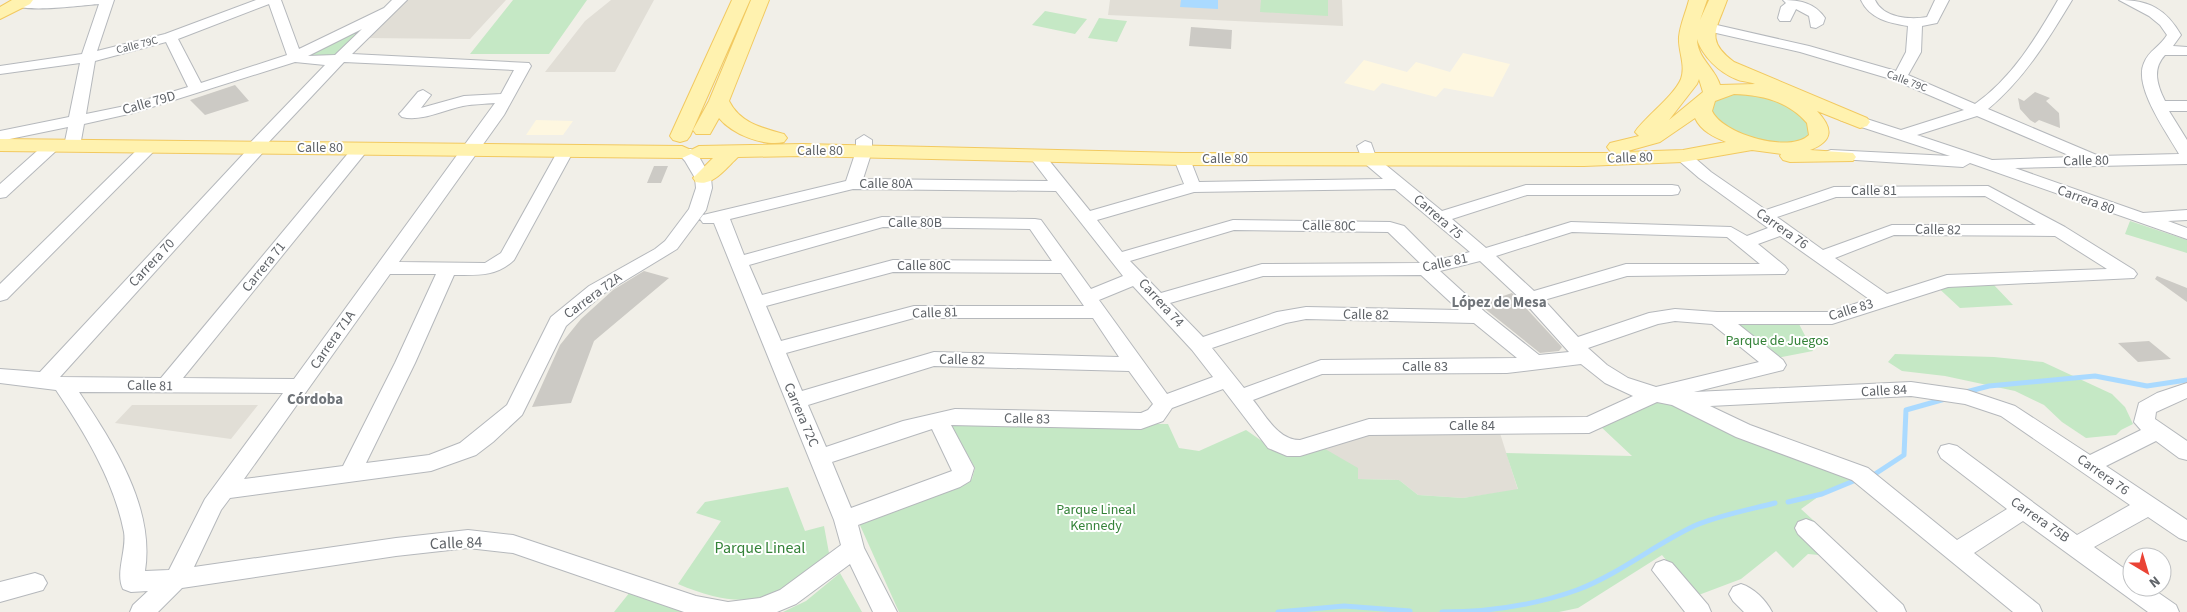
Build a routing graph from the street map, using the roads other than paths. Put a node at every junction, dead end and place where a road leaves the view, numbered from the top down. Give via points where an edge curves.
1 (100, 0) edge
2 (107, 0) edge
3 (268, 0) edge
4 (274, 0) edge
5 (400, 0) edge
6 (1698, 0) edge
7 (1718, 0) edge
8 (1868, 0) edge
9 (1942, 0) edge
10 (2065, 0) edge
11 (2126, 0) edge
12 (741, 1) edge
13 (760, 1) edge
14 (21, 2) edge
15 (1793, 2) edge
16 (387, 11) junction
17 (0, 14) edge
18 (1785, 18) dead end
19 (1915, 23) junction
20 (1816, 24) dead end
21 (1708, 27) junction
22 (170, 37) junction
23 (2159, 50) junction
24 (2187, 51) edge
25 (1692, 56) junction
26 (295, 57) junction
27 (88, 58) junction
28 (340, 58) junction
29 (1728, 66) junction
30 (0, 70) edge
31 (1899, 76) junction
32 (198, 89) junction
33 (1763, 91) junction
34 (422, 94) dead end
35 (505, 98) junction
36 (1708, 98) junction
37 (1790, 100) junction
38 (719, 101) junction
39 (2160, 106) junction
40 (2187, 106) edge
41 (1978, 109) junction
42 (78, 121) junction
43 (1860, 122) junction
44 (1901, 134) junction
45 (0, 136) edge
46 (777, 138) junction
47 (717, 140) junction
48 (1750, 144) junction
49 (0, 145) edge
50 (62, 146) junction
51 (150, 146) junction
52 (864, 146) junction
53 (257, 147) junction
54 (1596, 147) junction
55 (361, 148) junction
56 (469, 149) junction
57 (1792, 149) junction
58 (566, 150) junction
59 (690, 153) junction
60 (1367, 153) junction
61 (2187, 154) edge
62 (1037, 156) junction
63 (1683, 156) junction
64 (1846, 157) junction
65 (1182, 159) junction
66 (1899, 159) junction
67 (2187, 159) edge
68 (2097, 161) junction
69 (1986, 163) junction
70 (853, 184) junction
71 (1399, 184) junction
72 (1058, 186) junction
73 (1193, 187) junction
74 (1672, 190) dead end
75 (0, 194) edge
76 (2187, 215) edge
77 (1764, 216) junction
78 (720, 217) junction
79 (2133, 217) junction
80 (1086, 218) junction
81 (1440, 218) junction
82 (688, 221) junction
83 (1781, 229) junction
84 (2059, 232) junction
85 (2187, 234) edge
86 (1738, 238) junction
87 (1482, 255) junction
88 (1821, 257) junction
89 (1118, 259) junction
90 (739, 262) junction
91 (383, 268) junction
92 (1066, 268) junction
93 (1430, 268) junction
94 (447, 269) junction
95 (1137, 277) junction
96 (0, 295) edge
97 (1530, 298) junction
98 (1158, 300) junction
99 (1882, 300) junction
100 (756, 303) junction
101 (1094, 305) junction
102 (1478, 317) junction
103 (1717, 318) junction
104 (1199, 345) junction
105 (775, 349) junction
106 (1581, 351) junction
107 (1536, 363) junction
108 (1135, 364) junction
109 (0, 376) edge
110 (1227, 380) junction
111 (54, 382) junction
112 (166, 386) junction
113 (302, 386) junction
114 (2187, 390) edge
115 (1239, 397) junction
116 (1663, 397) junction
117 (1967, 397) joint
118 (795, 401) junction
119 (1163, 403) junction
120 (1993, 404) joint
121 (938, 420) junction
122 (2156, 432) junction
123 (1287, 448) joint
124 (1949, 452) dead end
125 (2187, 452) edge
126 (819, 458) junction
127 (431, 463) joint
128 (2089, 465) junction
129 (350, 473) junction
130 (962, 475) joint
131 (224, 490) junction
132 (2148, 506) junction
133 (2024, 509) junction
134 (845, 520) junction
135 (1806, 528) dead end
136 (2187, 532) edge
137 (2076, 546) junction
138 (853, 549) junction
139 (1957, 552) junction
140 (1664, 570) dead end
141 (176, 579) junction
142 (2122, 580) edge
143 (35, 583) dead end
144 (0, 592) edge
145 (1742, 594) dead end
146 (2146, 597) edge
147 (142, 612) edge
148 (728, 612) edge
149 (885, 612) edge
150 (1699, 612) edge
151 (1760, 612) edge
152 (1894, 612) edge
153 (2030, 612) edge
154 (2167, 612) edge

1 - 14 street via 50,4
2 - 27 street
3 - 22 street, Calle 79C
4 - 26 street
5 - 16 street, Carrera 70
6 - 25 main road via 1688,41
7 - 21 main road
8 - 19 street via 1880,13
9 - 19 street via 1932,20
10 - 41 street via 2012,79
11 - 23 street via 2154,13 2172,30 2173,38
12 - 13 main road
12 - 59 main road, Carrera 72A
13 - 38 main road
14 - 17 main road
15 - 18 street
15 - 20 street via 1814,13 1818,18
16 - 26 street, Calle 79D
16 - 28 street, Carrera 70
19 - 31 street via 1915,52
21 - 29 main road via 1706,40 1712,54
21 - 31 street, Calle 79C
22 - 27 street, Calle 79C
22 - 32 street
23 - 24 street
23 - 39 street via 2149,66 2148,76 2150,89
25 - 36 main road via 1708,73
25 - 54 main road via 1690,80 1657,122 1639,135
26 - 28 street via 326,63
26 - 32 street, Calle 79D
27 - 30 street, Calle 79C
27 - 42 street
28 - 35 street, Carrera 71A via 524,66
28 - 53 street, Carrera 70
29 - 33 main road
29 - 43 main road
31 - 41 street, Calle 79C
32 - 42 street, Calle 79D
33 - 36 main road via 1735,89
33 - 37 main road
34 - 35 street via 407,114 464,102
35 - 56 street, Carrera 71A
36 - 48 main road via 1703,114 1712,126
36 - 54 main road, Calle 80 via 1659,137 1635,144
37 - 43 street, Calle 80
37 - 57 main road via 1814,117 1820,129 1816,140
38 - 46 main road via 722,109 737,124
38 - 47 main road
39 - 40 street
39 - 61 street
41 - 44 street via 1944,124
41 - 68 street, Calle 79C
42 - 45 street, Calle 79D
42 - 50 street
43 - 44 street, Calle 80
44 - 66 street via 1913,143 1916,152 1909,158
44 - 69 street, Calle 80
46 - 47 main road, Calle 80
46 - 52 main road, Calle 80
47 - 52 main road, Calle 80
47 - 59 main road
47 - 59 main road, Calle 80 via 691,131
48 - 57 main road
48 - 63 main road, Calle 80
49 - 50 main road, Calle 80
50 - 51 main road, Calle 80
50 - 75 street
51 - 53 main road, Calle 80
51 - 96 street
52 - 60 main road, Calle 80
52 - 62 main road, Calle 80
52 - 70 street
53 - 55 main road, Calle 80
53 - 111 street, Carrera 70
54 - 60 main road, Calle 80
55 - 56 main road, Calle 80
55 - 112 street, Carrera 71
56 - 58 main road, Calle 80
56 - 91 street, Carrera 71A
57 - 64 street, Calle 80
58 - 59 main road, Calle 80
58 - 94 street via 508,256 487,269
59 - 82 street, Carrera 72A via 702,199
60 - 63 main road, Calle 80 via 1584,160
60 - 65 main road, Calle 80
60 - 71 street, Carrera 75
62 - 65 main road, Calle 80
62 - 72 street, Carrera 74
63 - 64 main road
63 - 77 street, Carrera 76
64 - 66 street, Calle 80
65 - 73 street
66 - 69 street, Calle 80
67 - 68 street, Calle 80
68 - 69 street, Calle 80
69 - 79 street, Carrera 80
70 - 72 street, Calle 80A
70 - 78 street, Calle 80A
71 - 73 street
71 - 81 street, Carrera 75
72 - 80 street, Carrera 74
73 - 80 street
74 - 81 street via 1526,190
76 - 79 street
77 - 83 street, Carrera 76
77 - 84 street, Calle 81 via 1834,192 1988,192
78 - 82 street, Calle 80A
78 - 90 street, Carrera 72C
79 - 85 street, Carrera 80
80 - 89 street, Carrera 74
81 - 87 street, Carrera 75
82 - 127 street, Carrera 72A via 661,253 596,290 558,322 514,410 495,429 468,449
83 - 86 street
83 - 88 street, Carrera 76
84 - 88 street, Calle 82 via 1892,230
84 - 99 street, Calle 83 via 2128,274 1947,281
86 - 87 street, Calle 81 via 1571,227
86 - 97 street via 1780,270 1626,270
87 - 93 street, Calle 81
87 - 97 street, Carrera 75
88 - 99 street, Carrera 76
89 - 93 street, Calle 80C via 1233,225 1395,228
89 - 95 street, Carrera 74
90 - 92 street, Calle 80B via 882,222 1035,224
90 - 100 street, Carrera 72C
91 - 94 street
91 - 113 street, Carrera 71A
92 - 100 street, Calle 80C via 893,266
92 - 101 street
93 - 98 street, Calle 81 via 1262,270
93 - 102 street
94 - 129 street
95 - 98 street, Carrera 74
95 - 101 street, Calle 81
97 - 106 street, Carrera 75
98 - 104 street, Carrera 74
99 - 103 street, Calle 83 via 1832,318
100 - 105 street, Carrera 72C
101 - 105 street, Calle 81 via 914,312
101 - 108 street
102 - 104 street, Calle 82 via 1306,313
102 - 107 street
103 - 106 street, Calle 83 via 1675,315 1656,318
103 - 116 street, Calle 84 via 1776,365
104 - 110 street, Carrera 74
105 - 118 street, Carrera 72C
106 - 107 street, Calle 83
106 - 116 street, Carrera 75 via 1611,378
107 - 115 street, Calle 83 via 1321,368
108 - 118 street, Calle 82 via 934,359
108 - 119 street
109 - 111 street, Calle 81
110 - 115 street, Carrera 74
110 - 119 street, Calle 83
111 - 112 street, Calle 81
111 - 141 street via 85,416 132,516 136,538 131,582
112 - 113 street, Calle 81
113 - 131 street, Carrera 71A
114 - 122 street via 2146,408 2144,422
115 - 123 street, Carrera 74 via 1275,442
116 - 117 street, Calle 84 via 1688,400 1758,398 1911,389
116 - 123 street, Calle 84 via 1589,424 1370,427 1300,448
116 - 139 street, Carrera 75 via 1743,432 1860,474
117 - 120 street, Calle 84
118 - 126 street, Carrera 72C
119 - 121 street, Calle 83 via 1161,412 1153,419 1141,421 955,417
120 - 128 street, Carrera 76
121 - 126 street, Calle 83
121 - 130 street via 963,468
122 - 125 street
122 - 128 street
124 - 133 street, Carrera 75B
126 - 134 street, Carrera 72C
127 - 129 street
128 - 132 street, Carrera 76
129 - 131 street
130 - 134 street
131 - 141 street, Carrera 71A via 213,505
132 - 136 street, Carrera 76
132 - 137 street
133 - 137 street, Carrera 75B
133 - 139 street
134 - 138 street, Carrera 72C
135 - 152 street
137 - 142 street, Carrera 75B
138 - 148 street, Calle 84 via 788,597 761,608
138 - 149 street, Carrera 72C
139 - 153 street, Carrera 75
140 - 150 street
141 - 147 street, Carrera 71A
141 - 148 street, Calle 84 via 468,539 513,544 696,606
143 - 144 street
145 - 151 street
146 - 154 street, Carrera 75B

